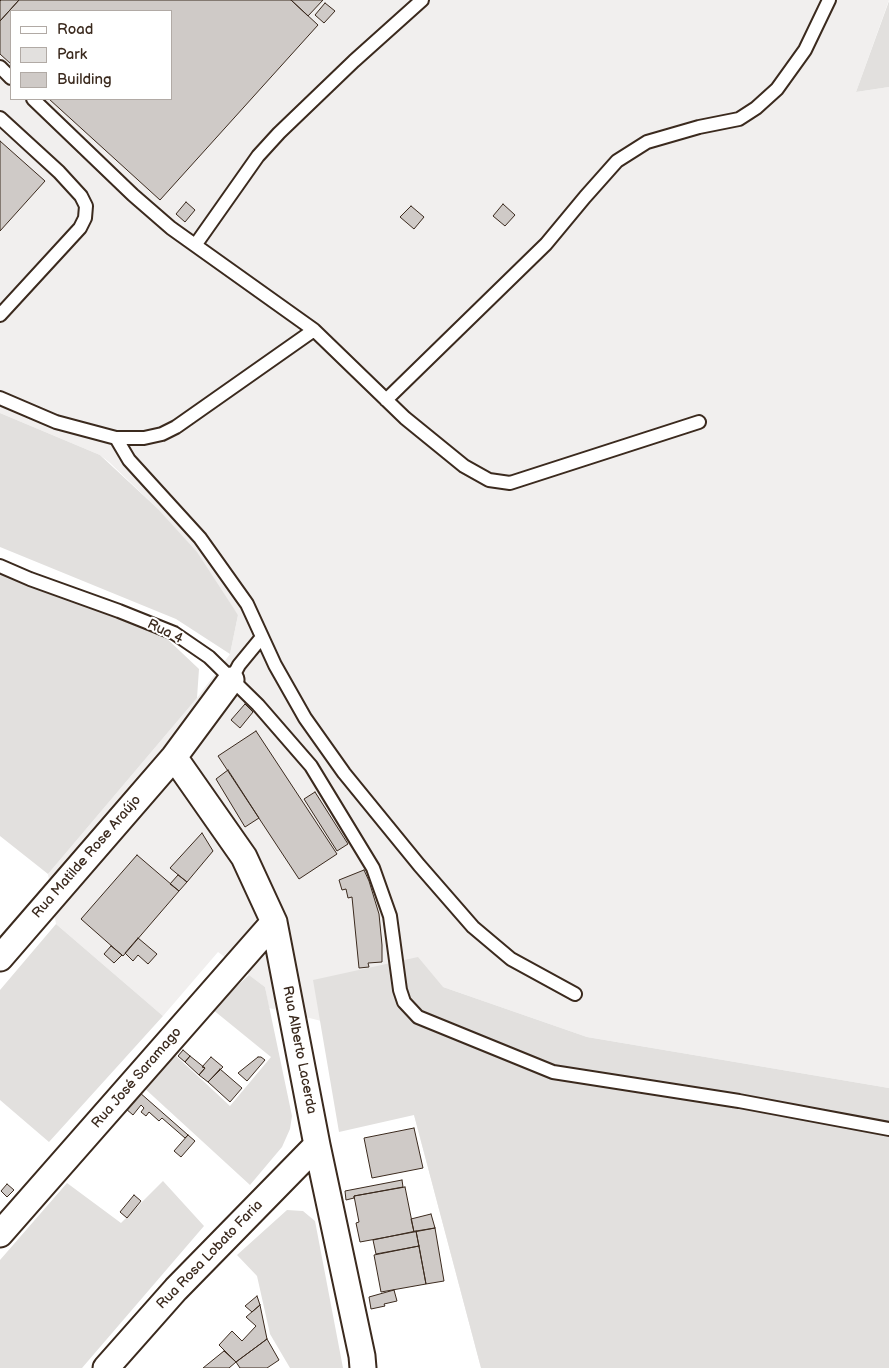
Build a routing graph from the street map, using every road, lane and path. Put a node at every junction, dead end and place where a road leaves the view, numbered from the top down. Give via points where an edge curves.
1 (422, 0) edge
2 (829, 0) edge
3 (0, 67) edge
4 (10, 77) edge
5 (34, 100) edge
6 (0, 118) edge
7 (196, 244) junction
8 (0, 315) edge
9 (314, 330) junction
10 (0, 398) edge
11 (386, 400) junction
12 (699, 422) dead end
13 (116, 438) junction
14 (0, 566) edge
15 (262, 637) junction
16 (231, 680) junction
17 (174, 757) junction
18 (274, 922) junction
19 (0, 958) edge
20 (575, 994) dead end
21 (889, 1129) edge
22 (317, 1145) junction
23 (0, 1234) edge
24 (106, 1368) edge
25 (363, 1368) edge

1 - 7 lane via 279,133 258,156
2 - 11 lane via 805,50 776,89 756,108 739,119 647,142 617,161 546,244
3 - 4 lane
5 - 7 lane via 133,195 171,228
6 - 8 lane via 59,172 86,206 80,228
7 - 9 lane
9 - 11 lane
9 - 13 lane via 176,428 144,438
10 - 13 lane via 56,422
11 - 12 lane via 464,466 489,480 510,482
13 - 15 lane via 129,460 200,538 247,604
14 - 16 lane, Rua 4 via 174,633 208,657
15 - 16 lane
15 - 20 lane via 306,718 339,765 473,928 511,959
16 - 17 street
16 - 21 lane, Rua 4 via 258,705 311,766 374,868 390,916 400,990 404,1002 418,1017 553,1072 739,1101
17 - 18 street, Rua Alberto Lacerda via 244,857
17 - 19 street, Rua Matilde Rose Araújo
18 - 22 street, Rua Alberto Lacerda
18 - 23 street, Rua José Saramago
22 - 24 street, Rua Rosa Lobato Faria via 176,1289
22 - 25 street, Rua Alberto Lacerda

